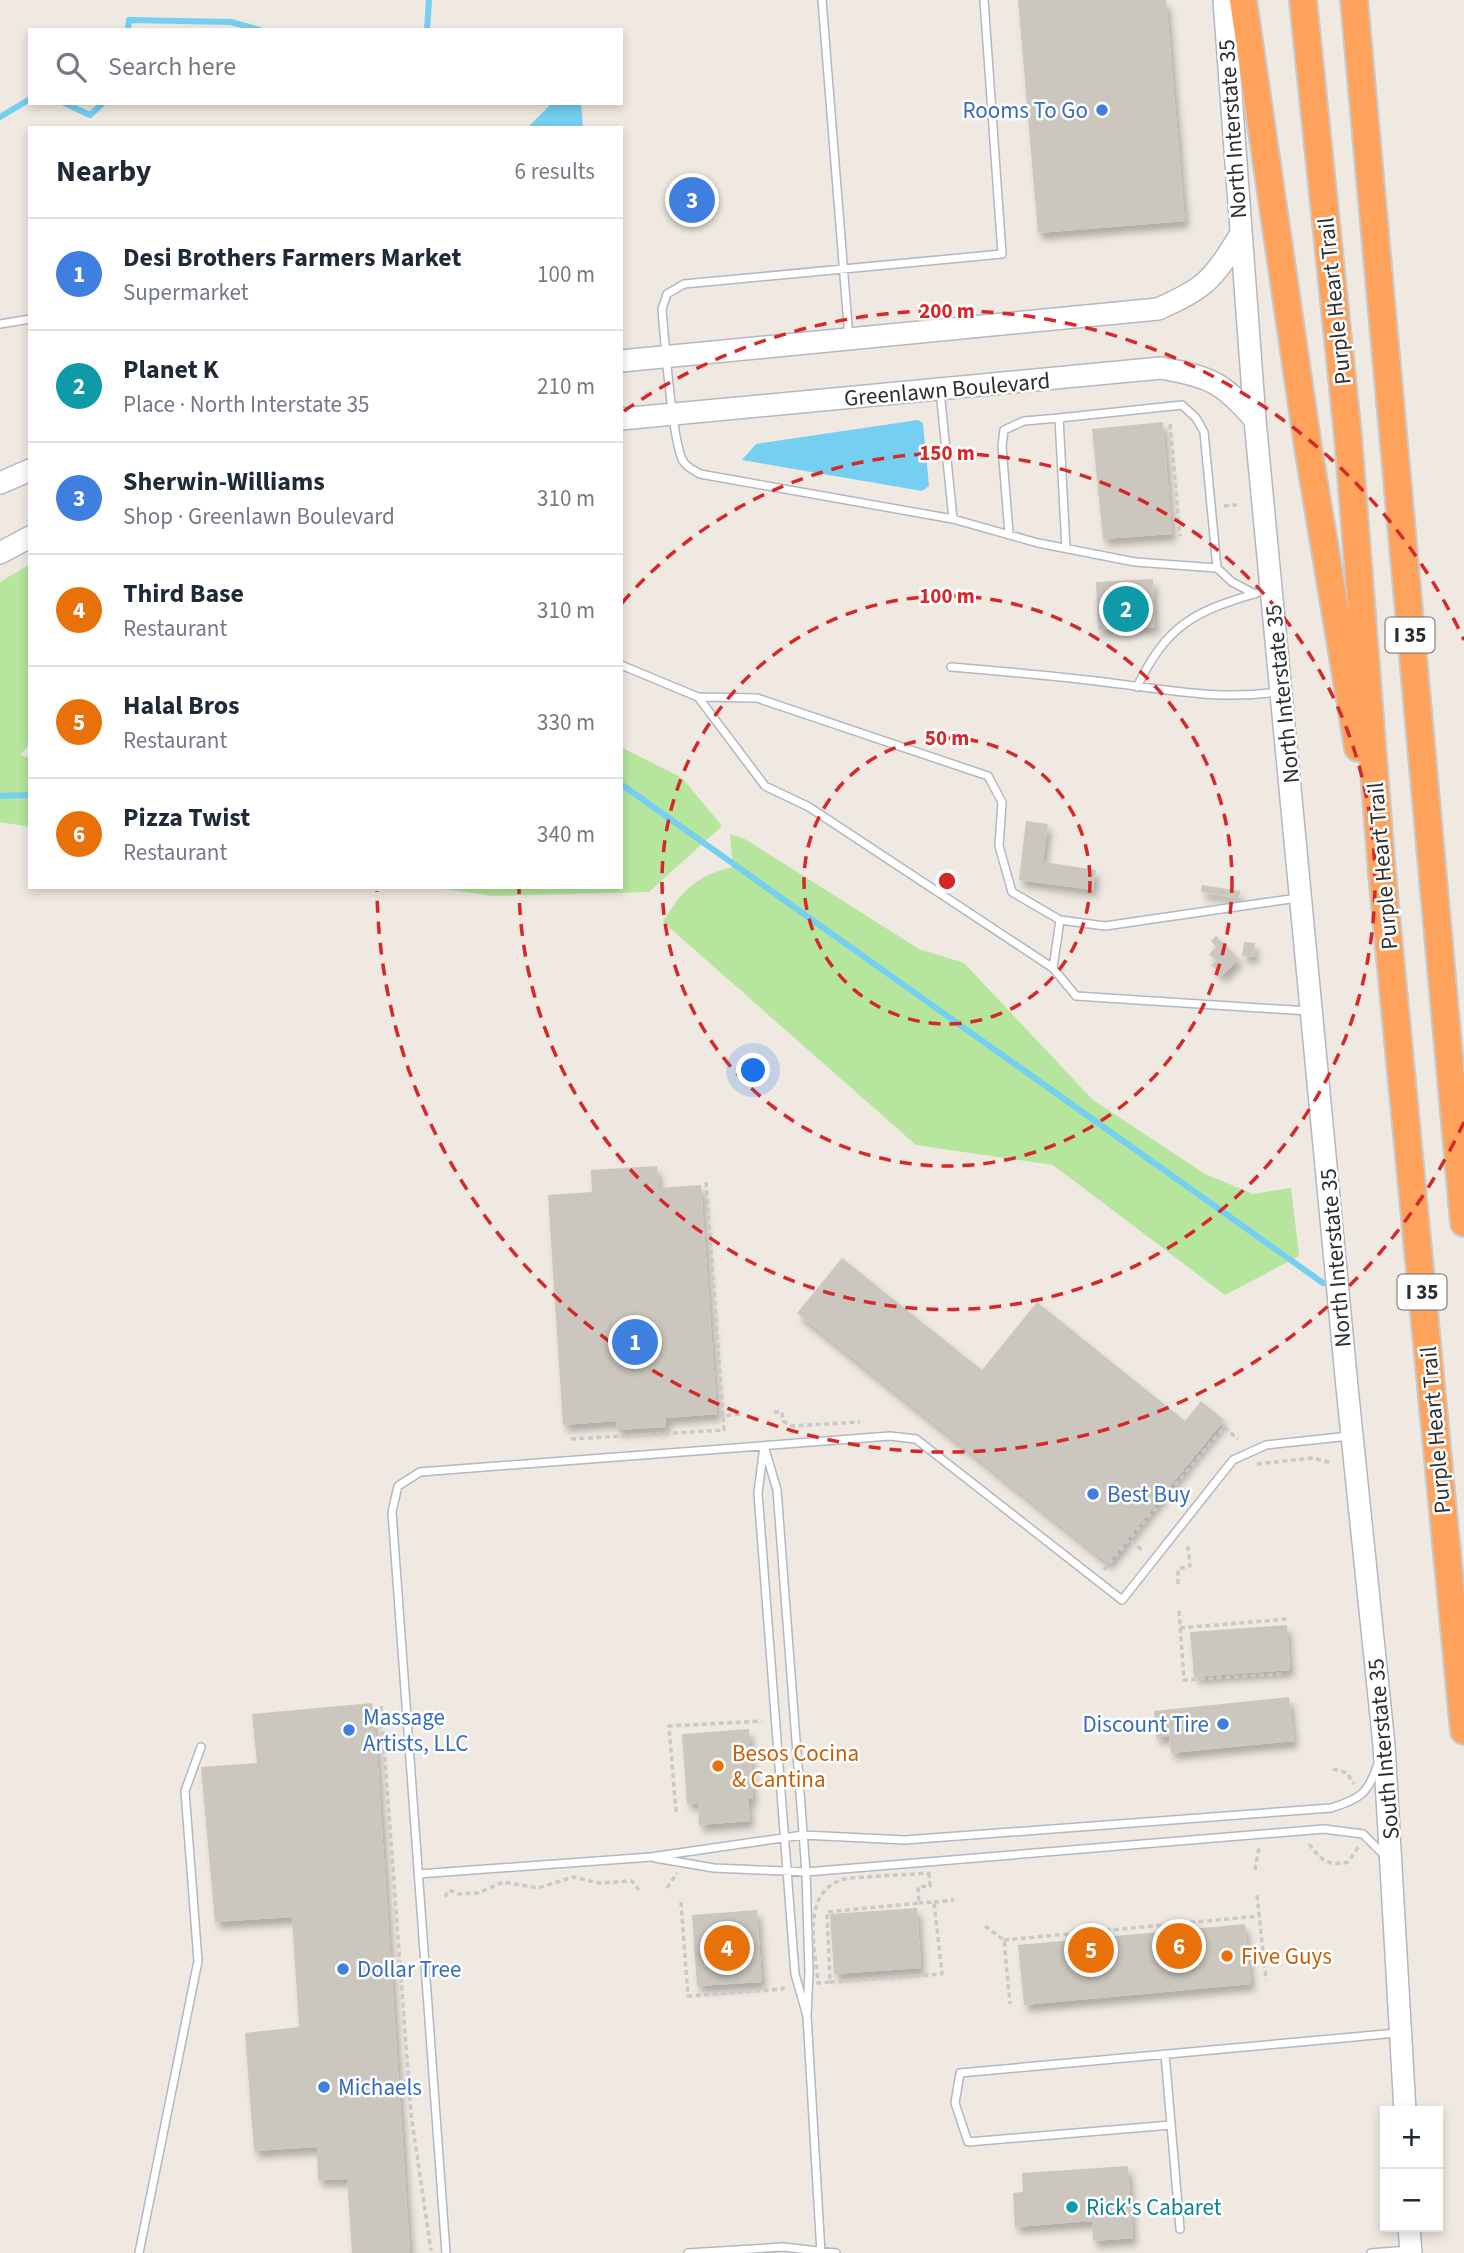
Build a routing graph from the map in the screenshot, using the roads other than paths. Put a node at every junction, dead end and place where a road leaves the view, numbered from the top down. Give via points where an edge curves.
1 (821, 0) edge
2 (984, 0) edge
3 (1224, 0) edge
4 (1242, 0) edge
5 (1303, 0) edge
6 (1354, 0) edge
7 (1239, 237) junction
8 (844, 270) junction
9 (28, 319) edge
10 (0, 324) edge
11 (849, 339) junction
12 (667, 356) junction
13 (623, 361) edge
14 (939, 390) junction
15 (674, 414) junction
16 (1059, 418) junction
17 (623, 419) edge
18 (1255, 420) junction
19 (28, 471) edge
20 (0, 484) edge
21 (953, 519) junction
22 (1009, 534) junction
23 (28, 538) edge
24 (1066, 548) junction
25 (0, 552) edge
26 (1217, 568) junction
27 (1263, 591) junction
28 (623, 666) edge
29 (951, 667) dead end
30 (1137, 687) junction
31 (1281, 691) junction
32 (698, 698) junction
33 (1382, 873) junction
34 (1301, 898) junction
35 (1060, 920) junction
36 (1053, 968) junction
37 (1312, 1011) junction
38 (1464, 1223) edge
39 (1347, 1387) joint
40 (1351, 1436) junction
41 (764, 1446) junction
42 (1464, 1731) edge
43 (1384, 1745) junction
44 (201, 1747) dead end
45 (803, 1835) junction
46 (783, 1838) junction
47 (651, 1857) junction
48 (1393, 1864) junction
49 (786, 1871) junction
50 (806, 1872) junction
51 (418, 1874) junction
52 (807, 2016) junction
53 (1402, 2032) junction
54 (1165, 2054) junction
55 (1405, 2106) edge
56 (1171, 2125) junction
57 (1180, 2229) dead end
58 (1409, 2232) edge
59 (821, 2251) edge
60 (1410, 2251) edge
61 (139, 2253) edge
62 (446, 2253) edge
63 (688, 2253) edge
64 (836, 2253) edge
65 (1371, 2253) edge

1 - 8 lane
2 - 8 lane via 1002,254
3 - 7 main road, North Interstate 35
4 - 33 highway via 1343,672
5 - 33 highway, Purple Heart Trail / I 35 via 1348,436
6 - 38 highway, Purple Heart Trail / I 35
7 - 11 main road via 1222,266 1196,292 1158,309
7 - 18 main road, North Interstate 35
8 - 11 lane
8 - 12 lane via 684,284 667,294 662,309
9 - 10 lane
11 - 12 main road
12 - 13 main road
12 - 15 lane
14 - 15 main road, Greenlawn Boulevard
14 - 18 main road, Greenlawn Boulevard via 1161,368 1201,375 1231,392
14 - 21 lane
15 - 17 main road, Greenlawn Boulevard
15 - 21 lane via 681,460 700,474
16 - 22 lane via 1024,421 1004,430
16 - 24 lane
16 - 26 lane via 1182,405 1196,418 1204,432
18 - 27 main road, North Interstate 35
19 - 20 main road
21 - 22 lane
22 - 24 lane
23 - 25 main road
24 - 26 lane via 1135,562
26 - 27 lane via 1232,582
27 - 30 lane via 1217,604 1179,626 1154,653
27 - 31 main road, North Interstate 35
28 - 32 lane
29 - 30 lane
30 - 31 lane via 1204,696
31 - 34 main road, North Interstate 35
32 - 35 lane via 757,698 988,776 1002,802 999,846 1012,892
32 - 36 lane via 765,786 809,807
33 - 42 highway, Purple Heart Trail / I 35
34 - 35 lane via 1105,926
34 - 37 main road, North Interstate 35
35 - 36 lane
36 - 37 lane via 1076,996
37 - 39 main road, North Interstate 35
39 - 40 main road, South Interstate 35
40 - 41 lane via 1266,1445 1233,1460 1122,1600 916,1439 890,1436
40 - 43 main road, South Interstate 35
41 - 45 lane via 777,1490
41 - 46 lane via 758,1493
41 - 51 lane via 420,1472 398,1486 392,1512
43 - 45 lane via 1371,1785 1356,1800 1331,1808 905,1840
43 - 48 main road, South Interstate 35
44 - 61 lane via 185,1791 198,1961
45 - 46 lane
45 - 50 lane
46 - 47 lane
46 - 49 lane
47 - 49 lane via 714,1868
47 - 51 lane
48 - 50 lane via 1363,1834 1324,1829
48 - 53 main road, South Interstate 35
49 - 50 lane
49 - 52 lane via 795,1974
50 - 52 lane
51 - 62 lane
52 - 59 lane
53 - 54 lane
53 - 55 main road, South Interstate 35
54 - 56 lane
54 - 56 lane via 960,2073 955,2103 968,2142
56 - 57 lane
58 - 60 main road
59 - 63 lane via 783,2247
59 - 64 lane
60 - 65 lane

